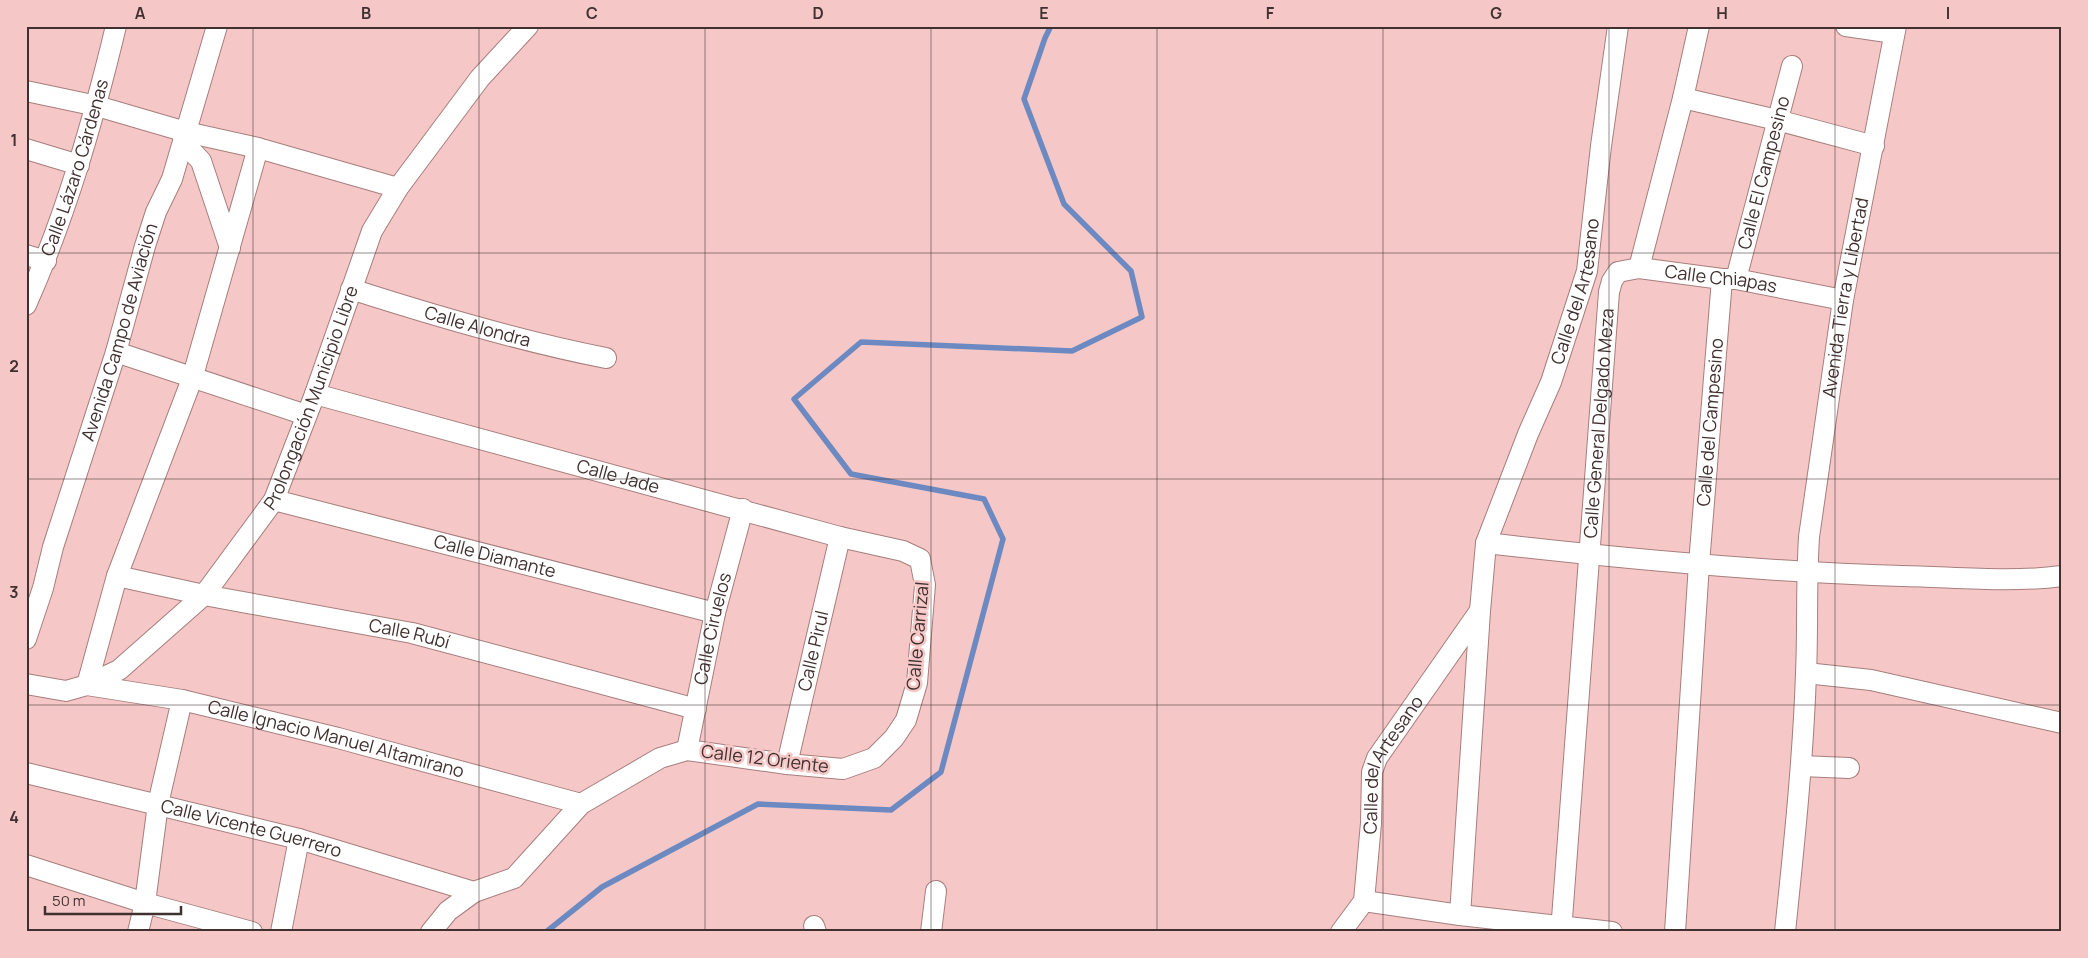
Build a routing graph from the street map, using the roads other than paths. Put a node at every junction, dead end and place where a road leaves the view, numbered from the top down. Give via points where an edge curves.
1 (116, 26) edge
2 (218, 26) edge
3 (528, 26) edge
4 (1618, 26) edge
5 (1699, 26) edge
6 (1846, 26) edge
7 (1895, 30) edge
8 (1792, 66) dead end
9 (26, 91) edge
10 (1682, 98) junction
11 (97, 106) junction
12 (1777, 120) junction
13 (185, 137) junction
14 (1874, 146) junction
15 (258, 148) junction
16 (26, 149) edge
17 (79, 165) junction
18 (398, 188) junction
19 (230, 248) junction
20 (26, 255) edge
21 (46, 260) junction
22 (1639, 268) junction
23 (1729, 279) junction
24 (351, 289) junction
25 (1609, 292) joint
26 (1843, 300) junction
27 (26, 305) edge
28 (116, 352) junction
29 (606, 358) dead end
30 (192, 379) junction
31 (315, 394) junction
32 (306, 415) junction
33 (274, 500) junction
34 (743, 509) junction
35 (840, 537) junction
36 (1486, 543) junction
37 (1589, 555) junction
38 (920, 559) joint
39 (1699, 564) junction
40 (1807, 573) junction
41 (118, 576) junction
42 (2062, 576) edge
43 (204, 595) junction
44 (1480, 611) junction
45 (715, 613) junction
46 (26, 638) edge
47 (1806, 673) junction
48 (26, 684) edge
49 (87, 684) junction
50 (182, 700) junction
51 (696, 709) junction
52 (2062, 722) edge
53 (687, 750) junction
54 (787, 764) junction
55 (1801, 766) junction
56 (1849, 768) dead end
57 (843, 769) joint
58 (26, 773) edge
59 (158, 804) junction
60 (581, 804) junction
61 (299, 839) junction
62 (26, 865) edge
63 (936, 891) dead end
64 (474, 892) junction
65 (1364, 901) junction
66 (145, 903) junction
67 (1460, 915) junction
68 (1561, 929) edge
69 (138, 932) edge
70 (252, 932) edge
71 (281, 932) edge
72 (431, 932) edge
73 (931, 932) edge
74 (1341, 932) edge
75 (1612, 932) edge
76 (1675, 932) edge
77 (1785, 932) edge

1 - 11 street, Calle Lázaro Cárdenas
2 - 13 street, Avenida Campo de Aviación
3 - 18 street, Prolongación Municipio Libre via 480,78
4 - 36 street, Calle del Artesano via 1587,271 1551,382
5 - 10 street
6 - 7 street
7 - 14 street, Avenida Tierra y Libertad
8 - 12 street, Calle El Campesino
9 - 11 street
10 - 12 street
10 - 22 street
11 - 13 street
11 - 17 street, Calle Lázaro Cárdenas
12 - 14 street
12 - 23 street, Calle El Campesino
13 - 15 street
13 - 19 street via 201,161
13 - 28 street, Avenida Campo de Aviación via 145,246
14 - 26 street, Avenida Tierra y Libertad
15 - 18 street
15 - 19 street
16 - 17 street
17 - 21 street, Calle Lázaro Cárdenas
18 - 24 street, Prolongación Municipio Libre via 372,231
19 - 30 street
20 - 21 street
21 - 27 street, Calle Lázaro Cárdenas
22 - 23 street, Calle Chiapas
22 - 25 street, Calle Chiapas via 1618,272
23 - 26 street, Calle Chiapas
23 - 39 street, Calle del Campesino
24 - 29 street, Calle Alondra via 461,324
24 - 31 street, Prolongación Municipio Libre
25 - 37 street, Calle General Delgado Meza
26 - 40 street, Avenida Tierra y Libertad via 1809,537
28 - 30 street
28 - 46 street, Avenida Campo de Aviación
30 - 32 street
30 - 41 street
31 - 32 street, Prolongación Municipio Libre
31 - 34 street, Calle Jade
32 - 33 street, Prolongación Municipio Libre
33 - 43 street, Prolongación Municipio Libre
33 - 45 street, Calle Diamante
34 - 35 street, Calle Jade
34 - 45 street, Calle Ciruelos
35 - 38 street, Calle Jade via 904,552
35 - 54 street, Calle Pirul
36 - 37 street
36 - 44 street, Calle del Artesano
37 - 39 street
37 - 68 street, Calle General Delgado Meza
38 - 57 street, Calle Carrizal via 925,585 917,683 906,720 874,758
39 - 40 street
39 - 76 street, Calle del Campesino
40 - 42 street via 2013,580
40 - 47 street, Avenida Tierra y Libertad
41 - 43 street, Calle Rubí
41 - 49 street
43 - 49 street, Prolongación Municipio Libre via 119,670
43 - 51 street, Calle Rubí via 412,633
44 - 65 street, Calle del Artesano via 1377,758 1372,772
44 - 67 street, Calle del Artesano
45 - 51 street, Calle Ciruelos
47 - 52 street via 1871,680
47 - 55 street, Avenida Tierra y Libertad
48 - 49 street, Prolongación Municipio Libre via 66,691
49 - 50 street, Calle Ignacio Manuel Altamirano
50 - 59 street
50 - 60 street, Calle Ignacio Manuel Altamirano via 338,738
51 - 53 street, Calle Ciruelos
53 - 54 street, Calle 12 Oriente
53 - 60 street via 660,758
54 - 57 street, Calle 12 Oriente
55 - 56 street
55 - 77 street, Avenida Tierra y Libertad
58 - 59 street, Calle Vicente Guerrero
59 - 61 street, Calle Vicente Guerrero
59 - 66 street
60 - 64 street via 514,878
61 - 64 street, Calle Vicente Guerrero
61 - 71 street
62 - 66 street
63 - 73 street
64 - 72 street via 448,911
65 - 67 street
65 - 74 street
66 - 69 street
66 - 70 street
67 - 68 street
68 - 75 street

